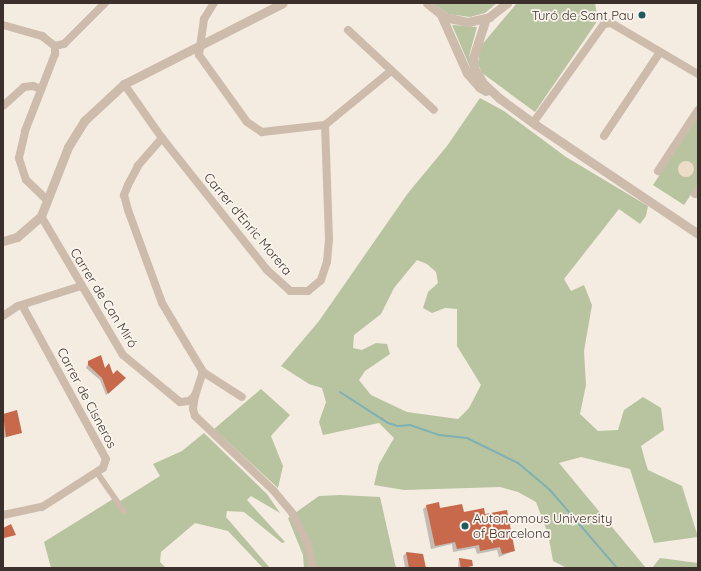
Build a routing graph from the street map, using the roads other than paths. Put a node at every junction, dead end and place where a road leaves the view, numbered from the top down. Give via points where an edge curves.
1 (105, 3) edge
2 (214, 3) edge
3 (283, 3) edge
4 (427, 3) edge
5 (507, 3) edge
6 (441, 15) junction
7 (486, 18) junction
8 (3, 25) edge
9 (348, 30) dead end
10 (200, 45) junction
11 (55, 46) junction
12 (660, 52) junction
13 (392, 70) junction
14 (698, 74) edge
15 (124, 84) junction
16 (41, 89) junction
17 (499, 98) junction
18 (3, 106) edge
19 (434, 110) dead end
20 (698, 110) edge
21 (533, 123) junction
22 (325, 125) junction
23 (604, 136) dead end
24 (162, 138) junction
25 (658, 171) dead end
26 (47, 200) junction
27 (41, 216) junction
28 (698, 234) edge
29 (3, 241) edge
30 (81, 286) junction
31 (22, 305) junction
32 (3, 316) edge
33 (203, 372) junction
34 (195, 394) junction
35 (242, 397) dead end
36 (97, 472) junction
37 (124, 511) dead end
38 (3, 515) edge
39 (313, 568) edge

1 - 11 street via 64,44
2 - 10 street via 204,18
3 - 10 street
4 - 6 street
5 - 7 street
6 - 7 street via 461,22
6 - 17 street via 469,76 479,87
7 - 17 street via 473,63 483,83
8 - 11 street via 42,36
9 - 13 street
10 - 15 street
10 - 22 street via 199,55 247,122 262,132
11 - 16 street via 55,54
12 - 14 street
12 - 21 street via 611,23 604,24
12 - 23 street
13 - 19 street
13 - 22 street
15 - 24 street, Carrer d'Enric Morera
15 - 26 street via 84,121 68,147
16 - 18 street via 33,86 24,88
16 - 26 street via 25,131 19,158 26,180
17 - 21 street
20 - 25 street
21 - 28 street
22 - 24 street, Carrer d'Enric Morera via 329,239 327,262 321,280 308,290 290,291 267,270
24 - 33 street via 138,166 124,195 162,303
26 - 27 street
27 - 29 street via 17,237
27 - 30 street, Carrer de Can Miró
30 - 31 street
30 - 34 street, Carrer de Can Miró via 123,355 175,400 186,402
31 - 32 street
31 - 36 street, Carrer de Cisneros via 106,459 103,468
33 - 34 street
33 - 35 street
34 - 39 street via 193,413 273,490 292,513 307,542
36 - 37 street
36 - 38 street via 42,507

